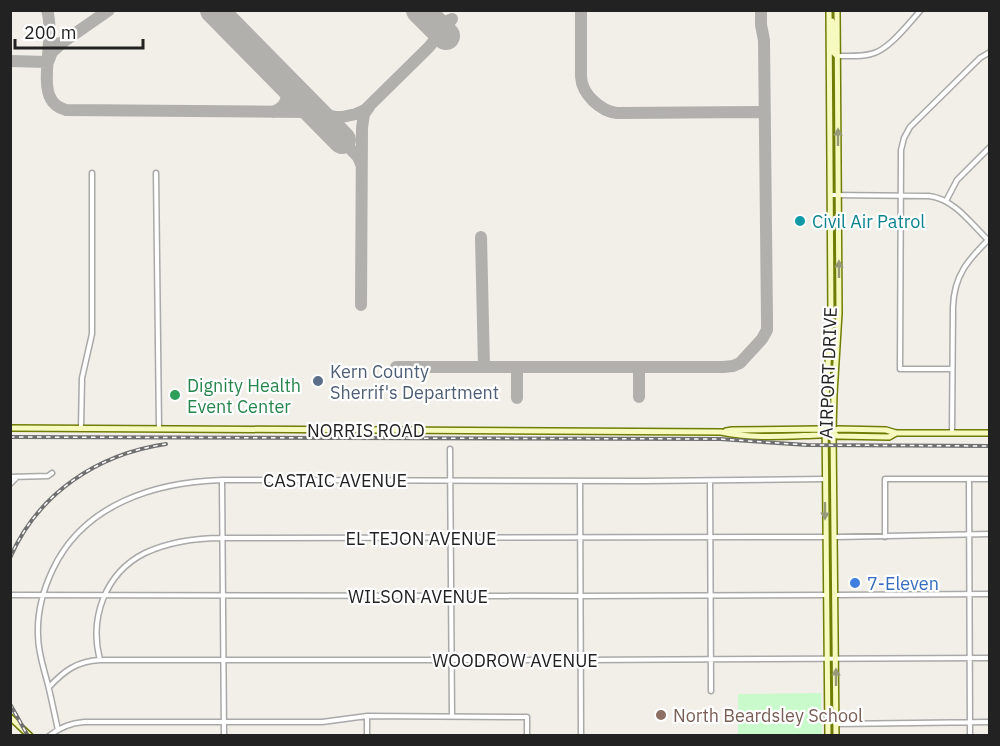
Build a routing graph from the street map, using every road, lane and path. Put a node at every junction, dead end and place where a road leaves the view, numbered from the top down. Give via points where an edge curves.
1 (829, 10) edge
2 (837, 10) edge
3 (921, 10) edge
4 (990, 52) edge
5 (837, 56) junction
6 (908, 122) dead end
7 (912, 126) junction
8 (990, 147) edge
9 (92, 173) dead end
10 (156, 173) dead end
11 (830, 195) junction
12 (838, 195) junction
13 (900, 196) junction
14 (946, 201) junction
15 (989, 240) edge
16 (952, 369) junction
17 (10, 428) edge
18 (81, 429) junction
19 (159, 429) junction
20 (825, 432) junction
21 (833, 432) junction
22 (952, 433) junction
23 (990, 433) edge
24 (450, 449) dead end
25 (52, 474) dead end
26 (10, 477) edge
27 (17, 477) junction
28 (825, 478) junction
29 (969, 479) junction
30 (990, 479) edge
31 (222, 480) junction
32 (450, 480) junction
33 (580, 481) junction
34 (710, 481) junction
35 (10, 484) edge
36 (990, 534) edge
37 (969, 535) junction
38 (826, 537) junction
39 (835, 537) junction
40 (885, 537) junction
41 (222, 538) junction
42 (451, 538) junction
43 (580, 538) junction
44 (710, 538) junction
45 (969, 594) junction
46 (990, 594) edge
47 (10, 595) edge
48 (43, 595) junction
49 (104, 595) junction
50 (826, 595) junction
51 (835, 595) junction
52 (223, 596) junction
53 (451, 596) junction
54 (580, 596) junction
55 (711, 596) junction
56 (969, 658) junction
57 (990, 658) edge
58 (827, 659) junction
59 (836, 659) junction
60 (100, 660) junction
61 (223, 660) junction
62 (451, 660) junction
63 (581, 660) junction
64 (711, 660) junction
65 (49, 687) junction
66 (711, 691) dead end
67 (367, 716) junction
68 (452, 716) junction
69 (10, 717) edge
70 (224, 722) junction
71 (970, 722) junction
72 (990, 722) edge
73 (836, 724) junction
74 (58, 729) junction
75 (30, 735) edge
76 (49, 735) edge
77 (224, 735) edge
78 (367, 735) edge
79 (527, 735) edge
80 (581, 735) edge
81 (828, 735) edge
82 (836, 735) edge
83 (970, 735) edge

1 - 5 main road via 833,52
1 - 11 main road, AIRPORT DRIVE
2 - 5 main road, AIRPORT DRIVE
3 - 5 street via 880,51 864,56
4 - 7 street
12 -> 5 main road, AIRPORT DRIVE
6 - 7 street
7 - 13 street via 901,150
8 - 14 street via 962,175
9 - 18 street via 92,334 82,378
10 - 19 street
11 - 12 street
11 - 20 main road, AIRPORT DRIVE via 831,324
12 - 13 street
21 -> 12 main road, AIRPORT DRIVE via 839,313
13 - 14 street via 929,196
13 - 16 street via 900,369
14 - 15 street
15 - 16 street via 966,264 955,290
16 - 22 street
17 - 18 main road, NORRIS ROAD
18 - 19 main road, NORRIS ROAD
19 - 20 main road, NORRIS ROAD
20 - 21 main road, NORRIS ROAD
20 - 28 main road, AIRPORT DRIVE
21 - 22 main road, NORRIS ROAD via 867,429
21 - 39 main road, AIRPORT DRIVE
22 - 23 main road, NORRIS ROAD
24 - 32 street
25 - 27 street
26 - 27 street
27 - 35 street
28 - 34 street, CASTAIC AVENUE
28 -> 38 main road, AIRPORT DRIVE
29 - 30 street
29 - 37 street
29 - 40 street via 885,479
31 - 32 street, CASTAIC AVENUE
31 - 41 street
31 - 48 street, CASTAIC AVENUE via 162,488 126,499 104,511 67,545
32 - 33 street, CASTAIC AVENUE
32 - 42 street
33 - 34 street, CASTAIC AVENUE
33 - 43 street
34 - 44 street
36 - 37 street
37 - 40 street
37 - 45 street
38 - 44 street, EL TEJON AVENUE
38 - 50 main road, AIRPORT DRIVE
39 - 40 street
39 - 51 main road, AIRPORT DRIVE
41 - 42 street, EL TEJON AVENUE
41 - 49 street, EL TEJON AVENUE via 185,541 145,554 121,570
41 - 52 street
42 - 43 street, EL TEJON AVENUE
42 - 53 street
43 - 44 street, EL TEJON AVENUE
43 - 54 street
44 - 55 street
45 - 46 street
45 - 51 street
45 - 56 street
47 - 48 street, WILSON AVENUE
48 - 49 street, WILSON AVENUE
48 - 65 street, CASTAIC AVENUE via 39,648
49 - 52 street, WILSON AVENUE
49 - 60 street, EL TEJON AVENUE via 96,623
50 - 55 street, WILSON AVENUE
50 - 58 main road, AIRPORT DRIVE
51 - 59 main road, AIRPORT DRIVE
52 - 53 street, WILSON AVENUE
52 - 61 street
53 - 54 street, WILSON AVENUE
53 - 62 street
54 - 55 street, WILSON AVENUE
54 - 63 street
55 - 64 street
56 - 57 street, WOODROW AVENUE
56 - 59 street, WOODROW AVENUE
56 - 71 street
58 - 59 street, WOODROW AVENUE
58 - 64 street, WOODROW AVENUE
58 - 81 main road, AIRPORT DRIVE
73 -> 59 main road, AIRPORT DRIVE
60 - 61 street, WOODROW AVENUE
60 - 65 street, WOODROW AVENUE via 70,667
61 - 62 street, WOODROW AVENUE
61 - 70 street
62 - 63 street, WOODROW AVENUE
62 - 68 street
63 - 64 street, WOODROW AVENUE
63 - 80 street
64 - 66 street
65 - 74 street, CASTAIC AVENUE
67 - 68 street
67 - 70 street via 328,722
67 - 78 street
68 - 79 street via 527,717
69 - 75 main road
70 - 74 street via 84,722
70 - 77 street
71 - 72 street
71 - 73 street
71 - 83 street
73 - 82 main road, AIRPORT DRIVE
74 - 76 street

